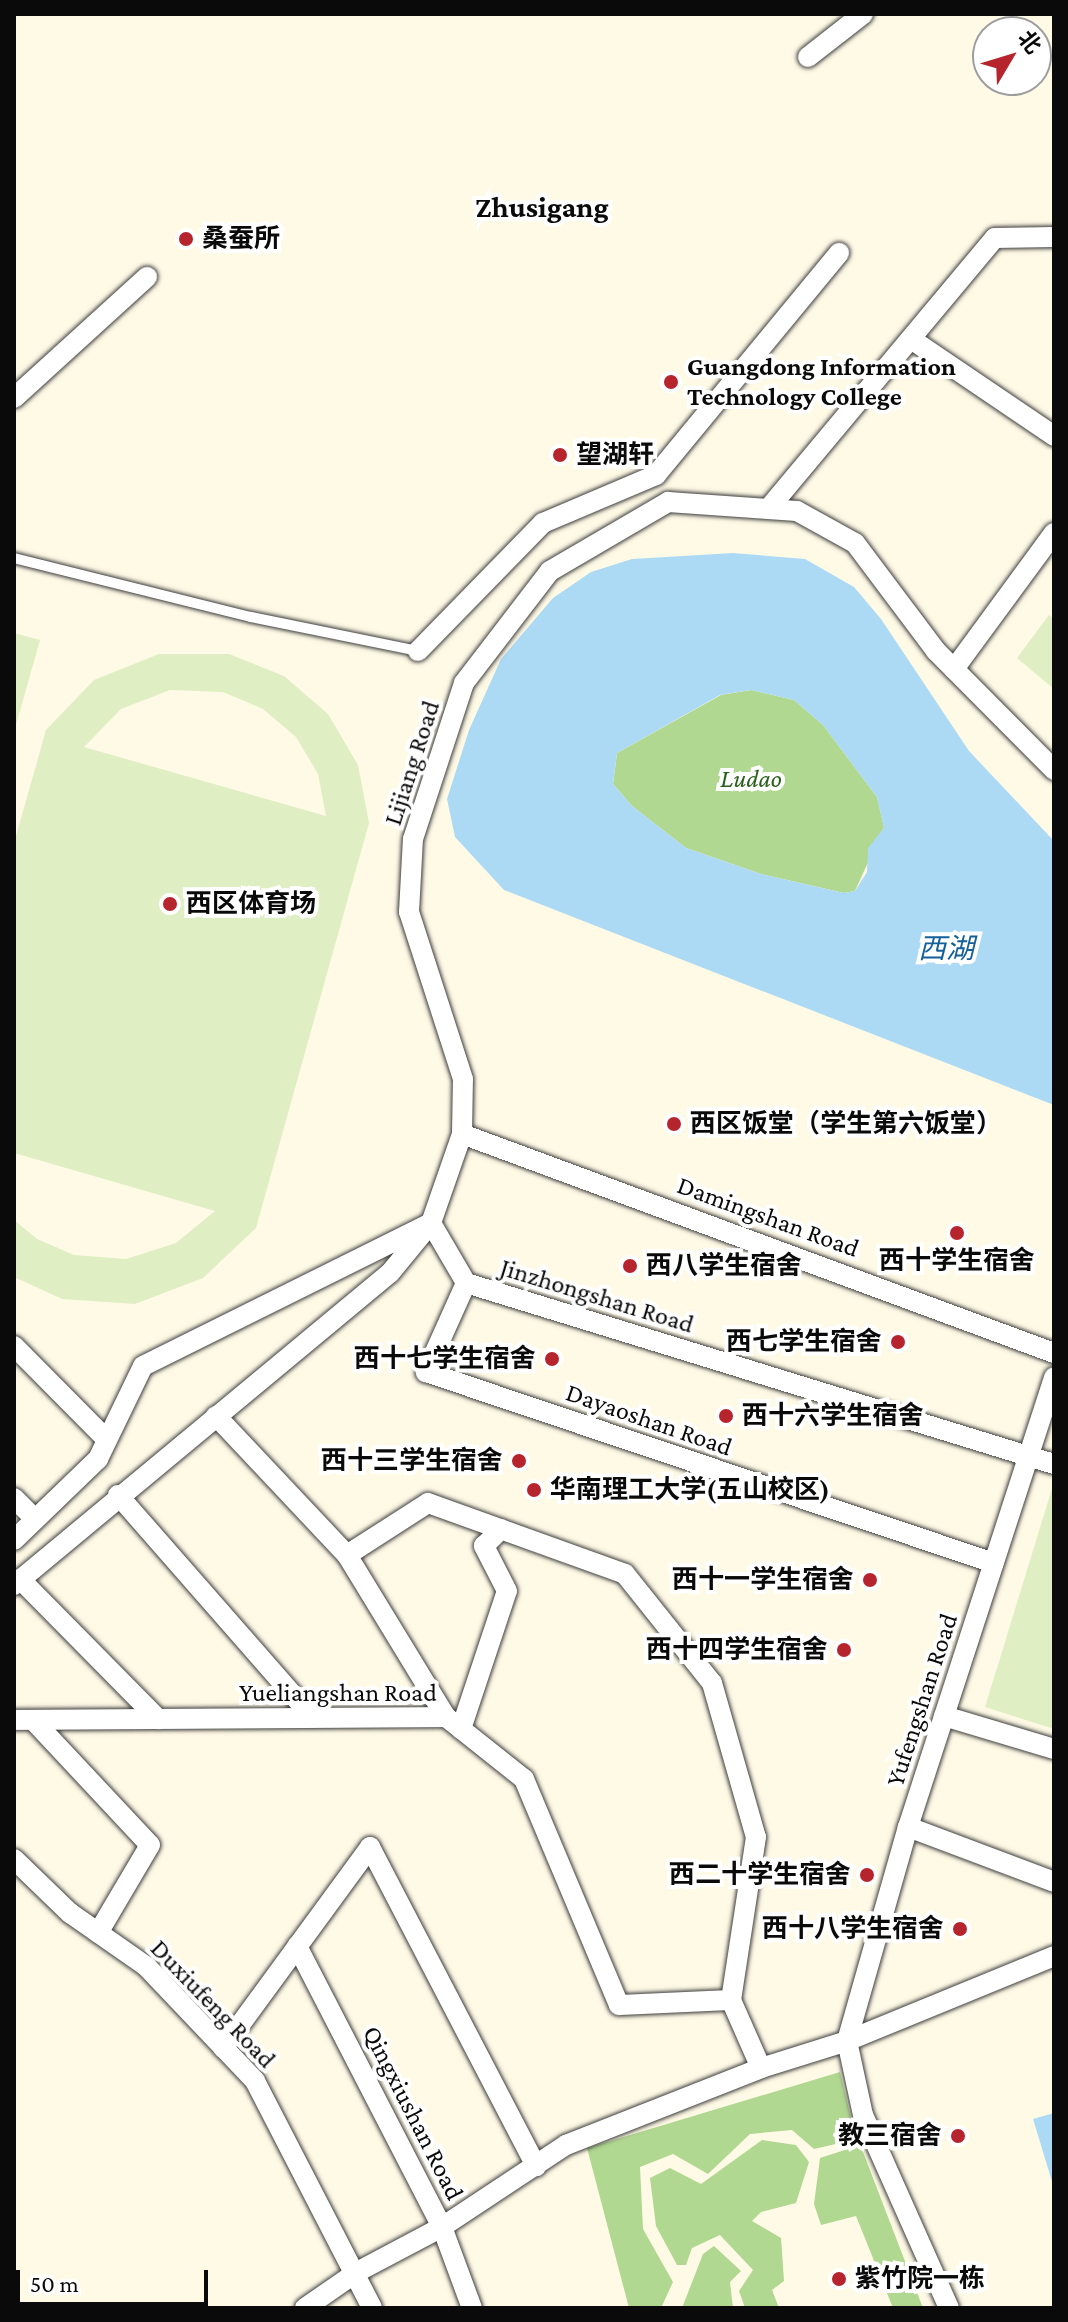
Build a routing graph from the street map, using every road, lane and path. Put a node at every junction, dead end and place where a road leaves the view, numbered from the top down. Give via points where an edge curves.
1 (863, 14) edge
2 (808, 57) dead end
3 (1054, 237) edge
4 (839, 253) dead end
5 (147, 277) dead end
6 (911, 339) junction
7 (14, 398) edge
8 (1054, 436) edge
9 (769, 508) junction
10 (1054, 533) edge
11 (14, 558) edge
12 (418, 651) joint
13 (954, 669) junction
14 (1054, 770) edge
15 (462, 1134) junction
16 (431, 1223) junction
17 (466, 1283) junction
18 (14, 1346) edge
19 (1054, 1353) edge
20 (1054, 1377) edge
21 (216, 1416) junction
22 (107, 1440) junction
23 (1028, 1457) junction
24 (1054, 1464) edge
25 (118, 1495) junction
26 (14, 1498) edge
27 (35, 1519) junction
28 (501, 1529) junction
29 (14, 1540) edge
30 (347, 1555) junction
31 (994, 1563) junction
32 (17, 1582) edge
33 (944, 1716) junction
34 (313, 1718) junction
35 (158, 1719) junction
36 (24, 1720) edge
37 (454, 1723) junction
38 (1054, 1749) edge
39 (908, 1827) junction
40 (14, 1859) edge
41 (1054, 1882) edge
42 (98, 1933) junction
43 (297, 1946) junction
44 (1054, 1956) edge
45 (731, 2000) junction
46 (847, 2041) junction
47 (223, 2048) junction
48 (761, 2068) junction
49 (536, 2166) junction
50 (442, 2227) junction
51 (357, 2272) junction
52 (305, 2308) edge
53 (372, 2308) edge
54 (472, 2308) edge
55 (949, 2308) edge

1 - 2 street
3 - 6 street via 995,238
4 - 12 street via 656,475 543,523
5 - 7 street
6 - 8 street
6 - 9 street
9 - 13 street, Lijiang Road via 797,511 855,543
9 - 15 street, Lijiang Road via 668,502 550,571 464,683 413,839 409,912 463,1079
10 - 13 street
11 - 12 lane via 251,617
13 - 14 street, Lijiang Road
15 - 16 street, Lijiang Road
15 - 19 street, Damingshan Road
16 - 17 street, Jinzhongshan Road
16 - 21 street via 390,1273
16 - 22 street via 143,1366
17 - 23 street, Jinzhongshan Road
17 - 31 street, Dayaoshan Road via 426,1372
18 - 22 street
20 - 23 street, Yufengshan Road
21 - 25 street
21 - 30 street
22 - 27 street via 98,1459
23 - 24 street, Jinzhongshan Road
23 - 31 street, Yufengshan Road
25 - 32 street
25 - 34 street
26 - 27 street
27 - 29 street
28 - 30 street via 428,1503
28 - 37 street via 484,1546 507,1591
28 - 45 street via 625,1574 712,1683 756,1837
30 - 37 street
31 - 33 street, Yufengshan Road
32 - 35 street
33 - 38 street
33 - 39 street, Yufengshan Road
34 - 35 street, Yueliangshan Road
34 - 37 street, Yueliangshan Road
35 - 36 street, Yueliangshan Road
36 - 42 street via 150,1845
37 - 45 street, Yueliangshan Road via 524,1779 619,2005
39 - 41 street
39 - 46 street, Yufengshan Road
40 - 42 street, Duxiufeng Road
42 - 47 street, Duxiufeng Road via 147,1967
43 - 47 street
43 - 49 street via 370,1847
43 - 50 street, Qingxiushan Road
44 - 46 street
45 - 48 street
46 - 48 street
46 - 55 street via 863,2115
47 - 51 street, Duxiufeng Road via 255,2081
48 - 49 street via 566,2145
49 - 50 street
50 - 51 street
50 - 54 street, Qingxiushan Road
51 - 52 street
51 - 53 street, Duxiufeng Road

